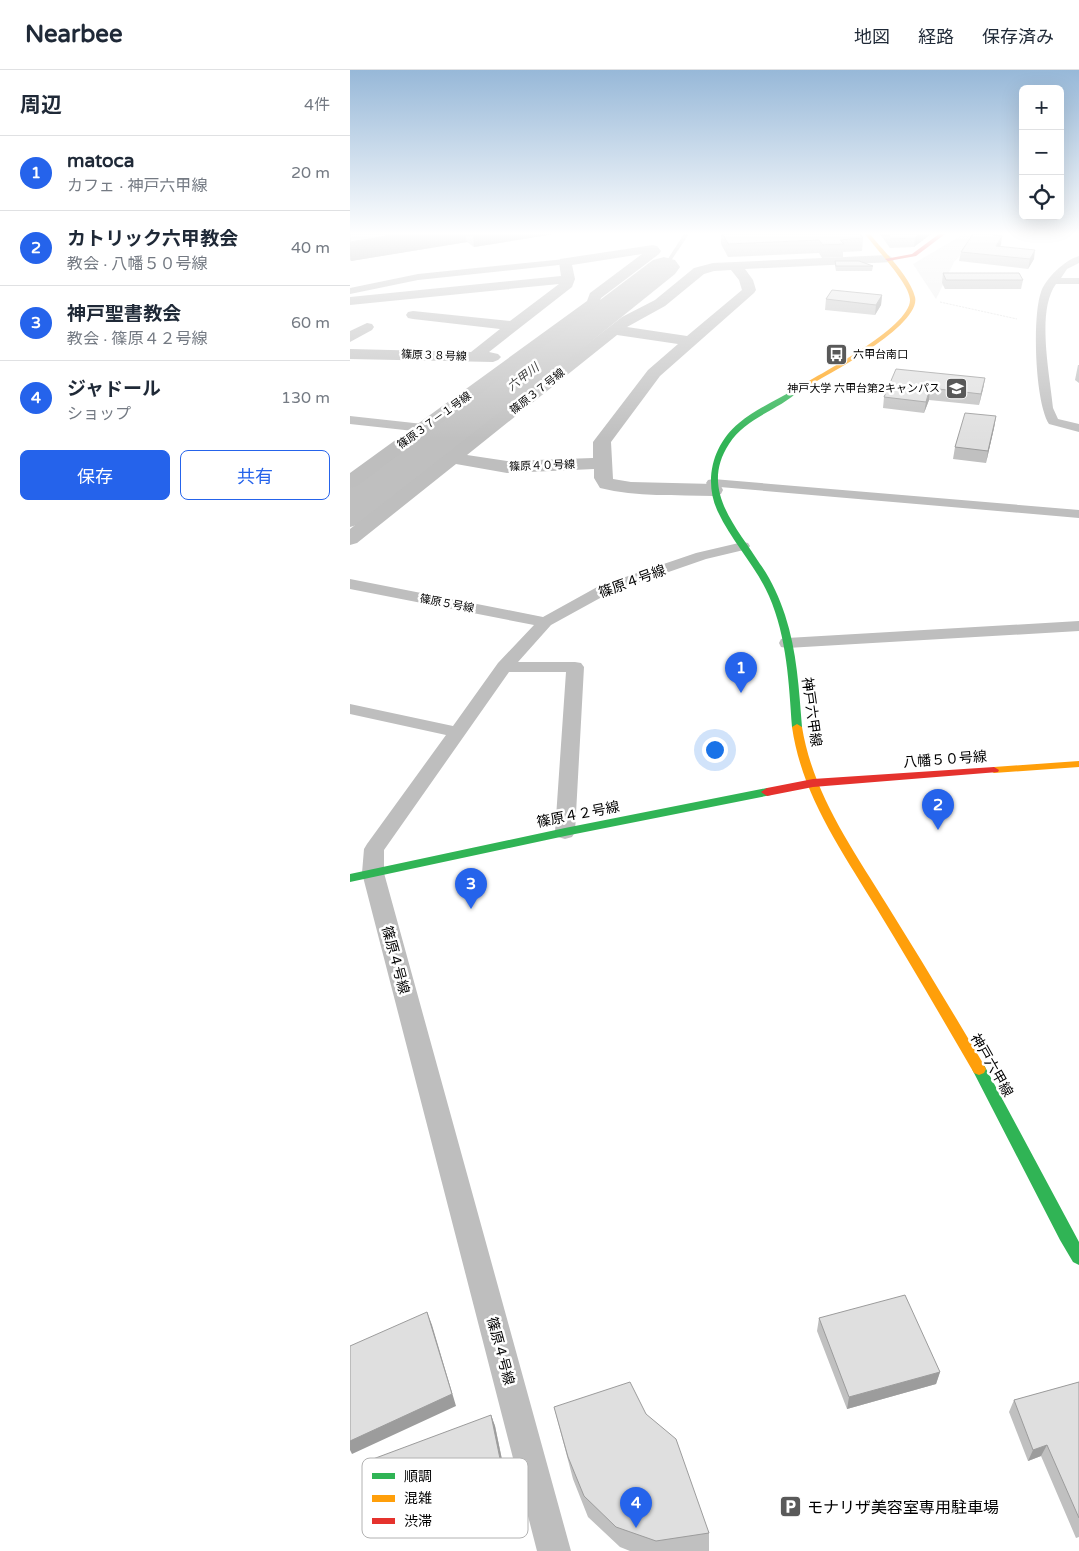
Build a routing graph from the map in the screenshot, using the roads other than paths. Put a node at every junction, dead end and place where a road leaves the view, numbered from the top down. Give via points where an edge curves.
1 (542, 303) edge
2 (593, 303) edge
3 (660, 303) edge
4 (736, 303) edge
5 (914, 303) edge
6 (1044, 303) edge
7 (413, 315) dead end
8 (513, 326) junction
9 (366, 327) dead end
10 (614, 330) junction
11 (350, 338) edge
12 (690, 341) junction
13 (350, 354) edge
14 (475, 356) junction
15 (517, 358) junction
16 (350, 420) edge
17 (423, 428) junction
18 (1079, 428) edge
19 (452, 458) junction
20 (602, 462) junction
21 (355, 478) edge
22 (714, 486) junction
23 (1079, 514) edge
24 (350, 539) edge
25 (743, 546) junction
26 (350, 584) edge
27 (545, 622) junction
28 (1079, 626) edge
29 (787, 643) junction
30 (504, 667) junction
31 (350, 709) edge
32 (456, 732) junction
33 (1079, 764) edge
34 (813, 783) junction
35 (565, 832) junction
36 (361, 875) edge
37 (1069, 1223) edge
38 (1079, 1257) edge
39 (527, 1458) edge
40 (528, 1460) edge
41 (554, 1551) edge

1 - 8 street
2 - 15 street, 篠原３７－１号線
3 - 10 street, 篠原３７号線
4 - 12 street
5 - 22 main road via 905,320 882,339 742,424 719,452 714,465
6 - 18 lane via 1040,324 1047,408 1053,421
7 - 8 street
8 - 14 street
9 - 11 street
10 - 12 street
10 - 19 street, 篠原３７号線
12 - 20 street via 654,373 602,442
13 - 14 street, 篠原３８号線
14 - 15 street, 篠原３８号線
15 - 17 street, 篠原３７－１号線
16 - 17 lane
17 - 21 street, 篠原３７－１号線
19 - 20 street, 篠原４０号線 via 508,467
19 - 24 street, 篠原３７号線
20 - 22 street via 602,478 607,484 631,488
22 - 23 lane
22 - 25 main road, 神戸六甲線 via 719,505
25 - 27 lane, 篠原４号線 via 702,556 605,589
25 - 29 main road, 神戸六甲線 via 777,606
26 - 27 lane, 篠原５号線
27 - 30 lane, 篠原４号線
28 - 29 lane
29 - 34 main road, 神戸六甲線 via 798,741
30 - 32 lane, 篠原４号線
30 - 35 lane via 575,667
31 - 32 lane
32 - 36 lane, 篠原４号線 via 374,849
33 - 34 main road, 八幡５０号線
34 - 35 main road, 篠原４２号線
34 - 37 main road, 神戸六甲線 via 834,828
35 - 36 main road, 篠原４２号線
36 - 39 lane, 篠原４号線
37 - 38 main road, 神戸六甲線
40 - 41 lane, 篠原４号線

